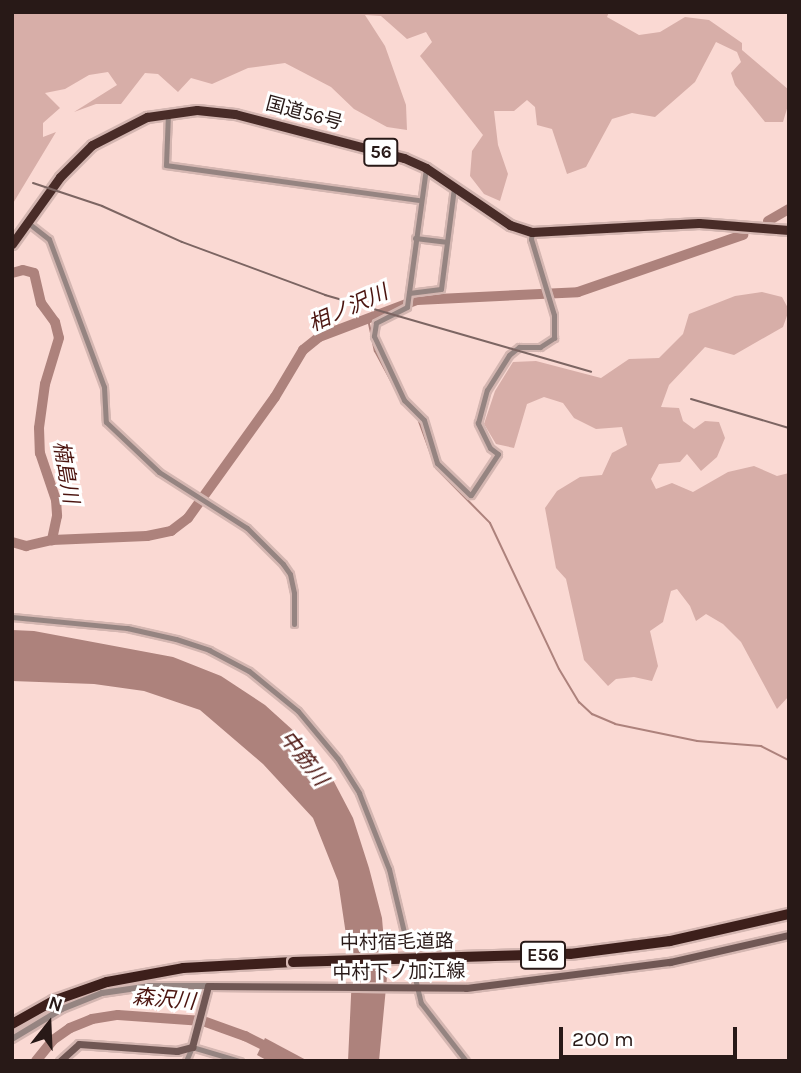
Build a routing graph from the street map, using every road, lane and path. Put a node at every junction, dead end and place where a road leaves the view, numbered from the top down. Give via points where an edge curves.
1 (169, 113) junction
2 (426, 168) junction
3 (454, 187) junction
4 (419, 200) junction
5 (27, 222) junction
6 (789, 230) edge
7 (532, 232) junction
8 (415, 238) junction
9 (446, 242) junction
10 (12, 244) edge
11 (408, 295) junction
12 (12, 617) edge
13 (294, 624) dead end
14 (789, 914) edge
15 (789, 935) edge
16 (208, 986) junction
17 (419, 989) junction
18 (12, 1024) edge
19 (12, 1039) edge
20 (193, 1042) junction
21 (60, 1061) edge
22 (186, 1061) edge
23 (240, 1061) edge
24 (466, 1061) edge

1 - 2 highway, 国道56号 / 56 via 216,110 235,114
1 - 4 street via 166,165
1 - 5 highway, 国道56号 / 56 via 124,126 92,145 60,177
2 - 3 highway, 国道56号 / 56
2 - 4 street
3 - 7 highway, 国道56号 / 56 via 510,225
3 - 9 street
4 - 8 street
5 - 10 highway, 国道56号 / 56
5 - 13 street via 49,239 104,387 106,422 159,472 247,528 290,574
6 - 7 highway, 国道56号 / 56 via 699,223
7 - 11 street via 554,315 554,338 540,347 519,347 487,390 478,423 498,454 470,495 437,463 424,420 404,400 374,336 376,323 407,307
8 - 9 street
8 - 11 street
9 - 11 street via 441,289
12 - 17 street via 127,628 176,639 239,666 277,691 318,733 359,793 389,869
14 - 18 highway, 中村宿毛道路 / E56, bridge via 622,949 495,958 183,968 107,982 53,1001
15 - 17 main road, 中村下ノ加江線 via 670,962 466,988
16 - 17 main road, 中村下ノ加江線
16 - 19 street via 150,986 102,993 62,1009
16 - 20 main road
17 - 24 street via 421,1003
20 - 21 main road via 177,1051 79,1044
20 - 22 street
20 - 23 street

